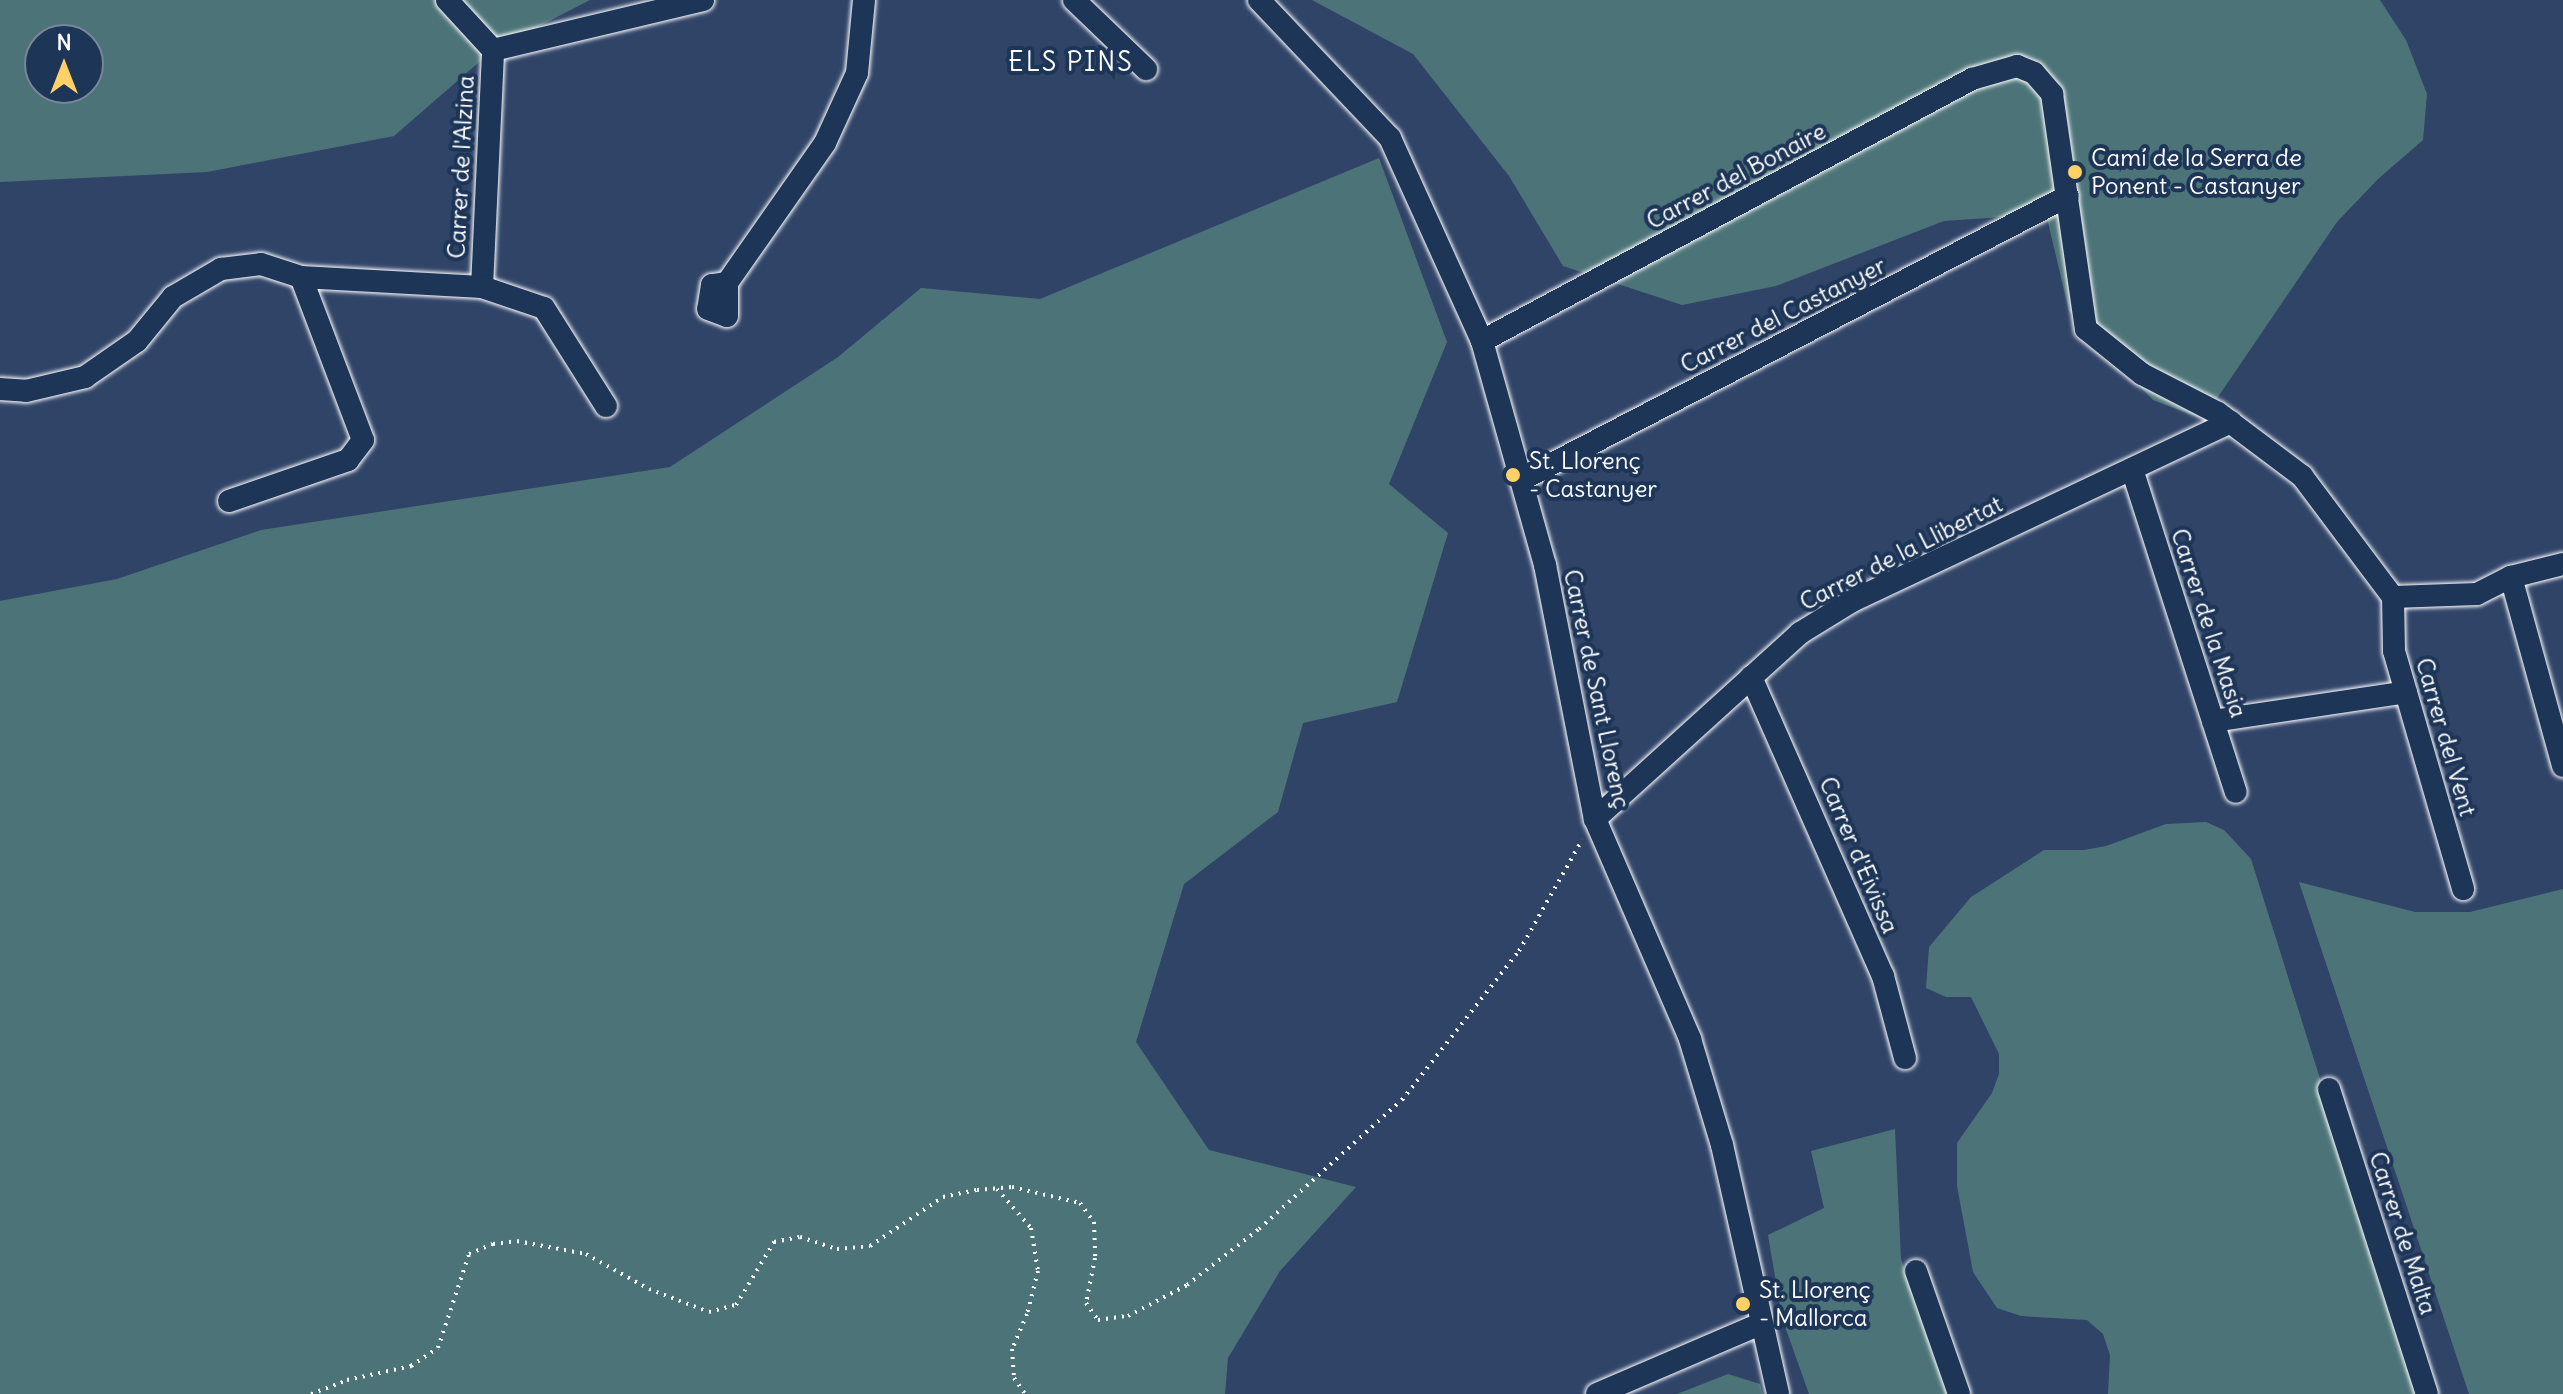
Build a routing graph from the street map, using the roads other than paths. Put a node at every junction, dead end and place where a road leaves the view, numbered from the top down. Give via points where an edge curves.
1 (447, 0) edge
2 (703, 0) edge
3 (864, 0) edge
4 (1074, 0) edge
5 (1259, 0) edge
6 (493, 50) junction
7 (1146, 69) dead end
8 (2068, 196) junction
9 (301, 277) junction
10 (727, 283) dead end
11 (482, 287) junction
12 (1482, 341) junction
13 (0, 389) edge
14 (606, 406) dead end
15 (2231, 422) junction
16 (2132, 469) junction
17 (1521, 480) junction
18 (229, 501) dead end
19 (2563, 564) edge
20 (2511, 577) junction
21 (2393, 597) junction
22 (1751, 677) junction
23 (2406, 692) junction
24 (2213, 721) junction
25 (2563, 766) edge
26 (2236, 792) dead end
27 (1595, 819) junction
28 (2463, 889) dead end
29 (1905, 1058) dead end
30 (2329, 1089) dead end
31 (1916, 1271) dead end
32 (1760, 1324) junction
33 (1597, 1394) edge
34 (1778, 1394) edge
35 (1959, 1394) edge
36 (2427, 1394) edge

1 - 6 street
2 - 6 street
3 - 10 street via 857,73 825,143
4 - 7 street
5 - 12 street, Carrer de Sant Llorenç via 1390,138
6 - 11 street, Carrer de l'Alzina
8 - 12 street, Carrer del Bonaire via 2052,94 2034,73 2017,66 1972,79
8 - 15 street via 2086,329 2142,374
8 - 17 street, Carrer del Castanyer
9 - 11 street
9 - 13 street via 261,264 221,269 173,297 137,341 85,377 26,391
9 - 18 street via 363,440 348,460
11 - 14 street via 544,308
12 - 17 street, Carrer de Sant Llorenç
15 - 16 street, Carrer de la Llibertat
15 - 21 street via 2302,476
16 - 22 street, Carrer de la Llibertat via 1852,601 1800,633
16 - 24 street, Carrer de la Masia
17 - 27 street, Carrer de Sant Llorenç via 1545,565
19 - 20 street
20 - 21 street via 2477,594
20 - 25 street
21 - 23 street, Carrer del Vent via 2394,651
22 - 27 street, Carrer de la Llibertat
22 - 29 street, Carrer d'Eivissa via 1883,976
23 - 24 street
23 - 28 street, Carrer del Vent
24 - 26 street, Carrer de la Masia
27 - 32 street, Carrer de Sant Llorenç via 1690,1039 1722,1145
30 - 36 street, Carrer de Malta
31 - 35 street
32 - 33 street
32 - 34 street, Carrer de Sant Llorenç

